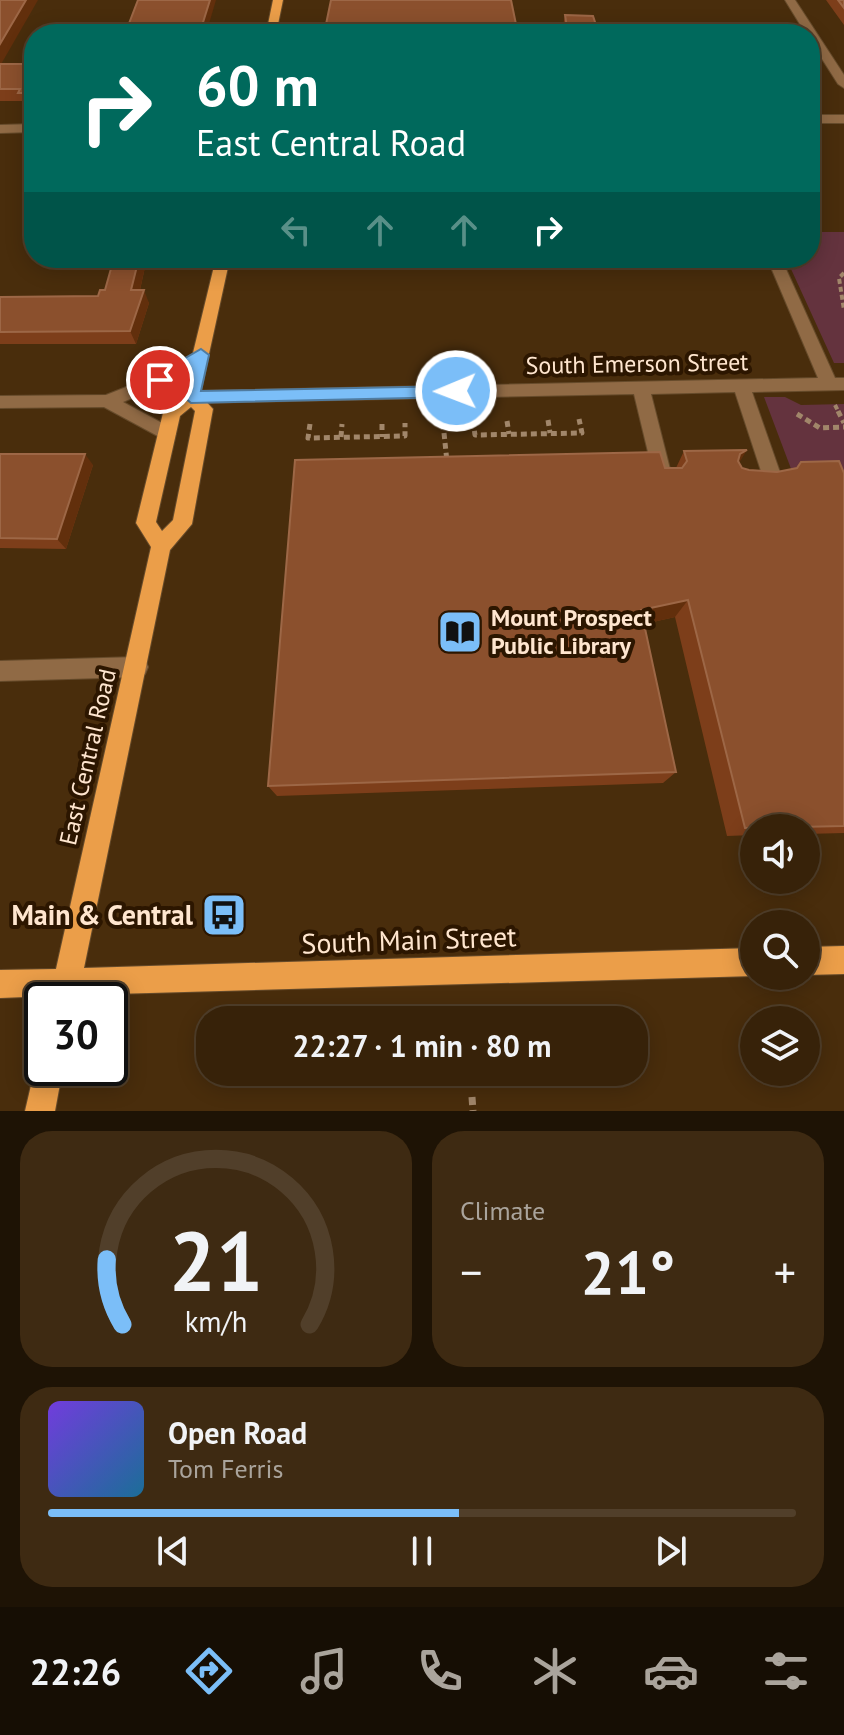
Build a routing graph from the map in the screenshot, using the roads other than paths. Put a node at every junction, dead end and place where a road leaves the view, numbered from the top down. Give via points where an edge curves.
1 (278, 0) edge
2 (790, 0) edge
3 (273, 24) edge
4 (805, 24) edge
5 (820, 47) edge
6 (844, 84) edge
7 (820, 119) edge
8 (844, 119) edge
9 (24, 128) edge
10 (0, 129) edge
11 (221, 268) edge
12 (779, 268) edge
13 (201, 355) junction
14 (836, 384) edge
15 (741, 386) junction
16 (641, 388) junction
17 (191, 397) junction
18 (107, 401) junction
19 (0, 402) edge
20 (167, 434) junction
21 (664, 481) edge
22 (737, 481) edge
23 (161, 546) junction
24 (137, 667) junction
25 (0, 671) edge
26 (844, 960) edge
27 (820, 961) edge
28 (740, 963) edge
29 (67, 982) edge
30 (0, 984) edge
31 (24, 986) edge
32 (128, 987) edge
33 (45, 1086) edge
34 (40, 1111) edge

1 - 3 main road
2 - 4 street
5 - 6 street
7 - 8 street
9 - 10 street
11 - 13 main road, East Central Road
12 - 14 street
13 - 17 main road, East Central Road
13 - 18 street via 160,380
14 - 15 street, South Emerson Street
15 - 16 street, South Emerson Street
15 - 22 street via 774,481
16 - 17 street, South Emerson Street
16 - 21 street
17 - 20 main road, East Central Road via 172,413
17 - 23 main road, East Central Road via 204,409 196,458 182,524
18 - 19 street
18 - 20 street
20 - 23 main road, East Central Road via 146,523
23 - 24 main road, East Central Road
24 - 25 street
24 - 29 main road, East Central Road
26 - 27 main road
28 - 32 main road, South Main Street
30 - 31 main road, South Main Street
33 - 34 main road

